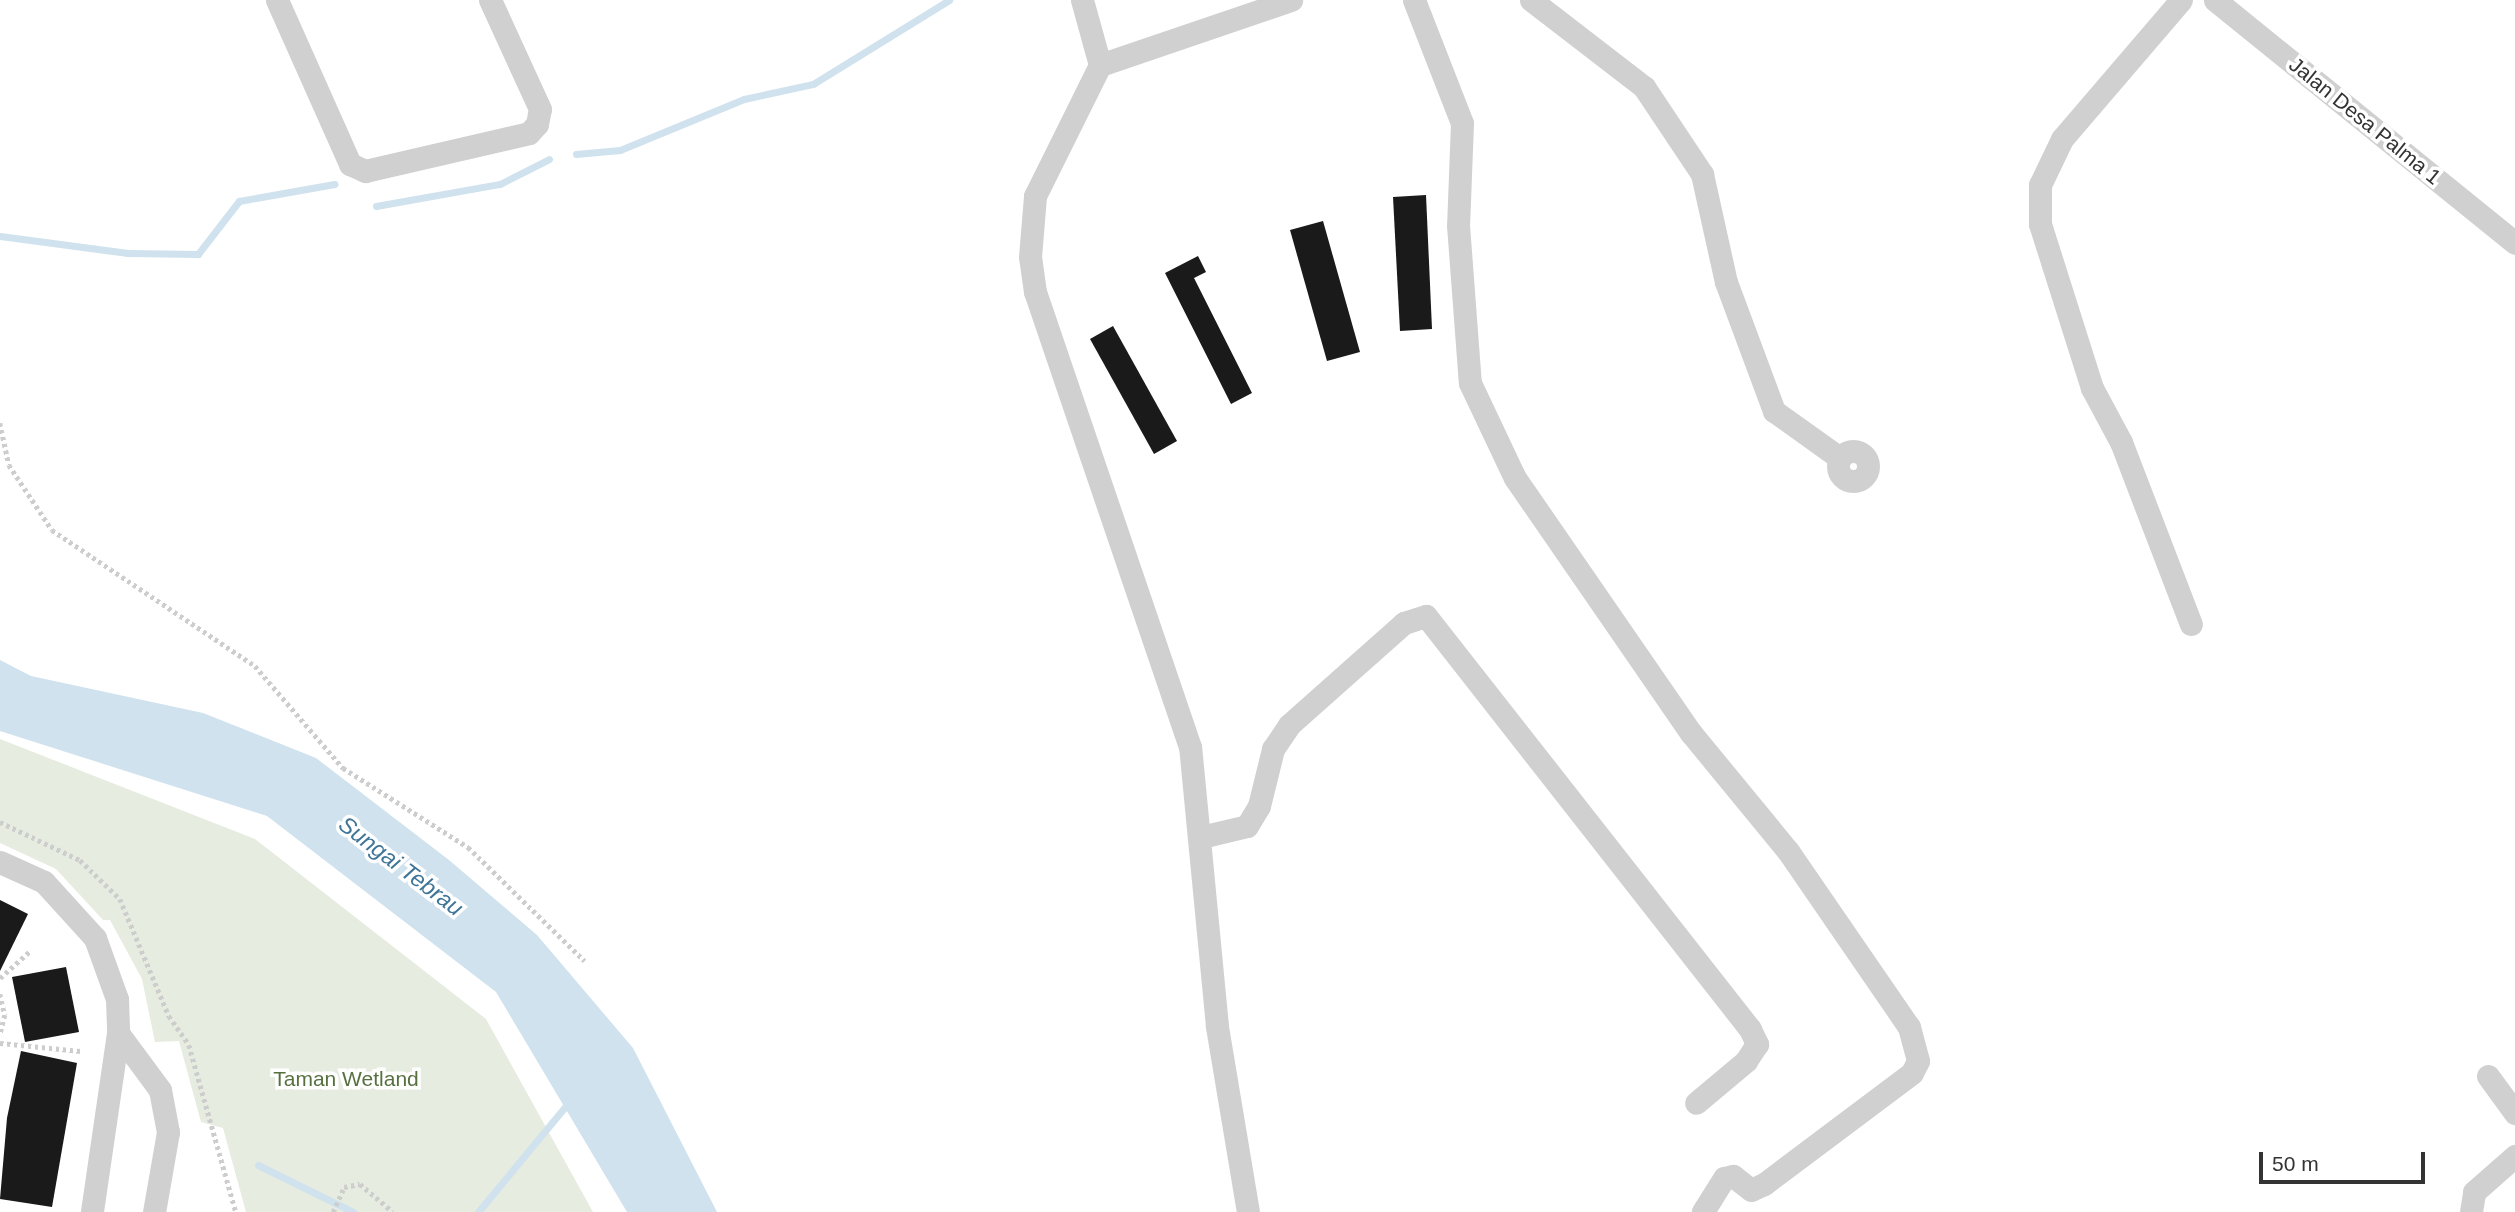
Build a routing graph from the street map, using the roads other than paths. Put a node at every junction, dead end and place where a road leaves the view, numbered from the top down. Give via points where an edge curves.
1 (277, 0) edge
2 (490, 0) edge
3 (1082, 0) edge
4 (1291, 0) edge
5 (1414, 0) edge
6 (1531, 0) edge
7 (2181, 0) edge
8 (2215, 0) edge
9 (1100, 65) junction
10 (2515, 243) edge
11 (1840, 457) dead end
12 (2191, 624) dead end
13 (1201, 837) junction
14 (0, 862) edge
15 (118, 1033) junction
16 (2488, 1076) dead end
17 (1696, 1103) dead end
18 (2515, 1113) edge
19 (2515, 1156) edge
20 (92, 1212) edge
21 (155, 1212) edge
22 (1248, 1212) edge
23 (1703, 1212) edge
24 (2471, 1212) edge

1 - 2 street via 350,164 365,171 529,133 537,124 540,109
3 - 9 street
4 - 9 street
5 - 23 street via 1462,123 1458,225 1470,383 1515,478 1691,733 1803,873 1909,1027 1917,1061 1912,1073 1764,1184 1751,1190 1733,1176 1724,1178
6 - 11 street via 1644,87 1702,174 1726,282 1774,411
7 - 12 street via 2062,139 2040,185 2040,224 2092,388 2121,442
8 - 10 street, Jalan Desa Palma 1
9 - 13 street via 1035,196 1030,257 1035,292 1166,663 1190,747
13 - 17 street via 1247,826 1267,781 1273,749 1289,725 1404,623 1426,616 1750,1029 1757,1044 1746,1061
13 - 22 street via 1217,1026
14 - 15 street via 44,881 95,938 117,999
15 - 20 street
15 - 21 street via 160,1090 168,1132
16 - 18 street
19 - 24 street via 2474,1192

